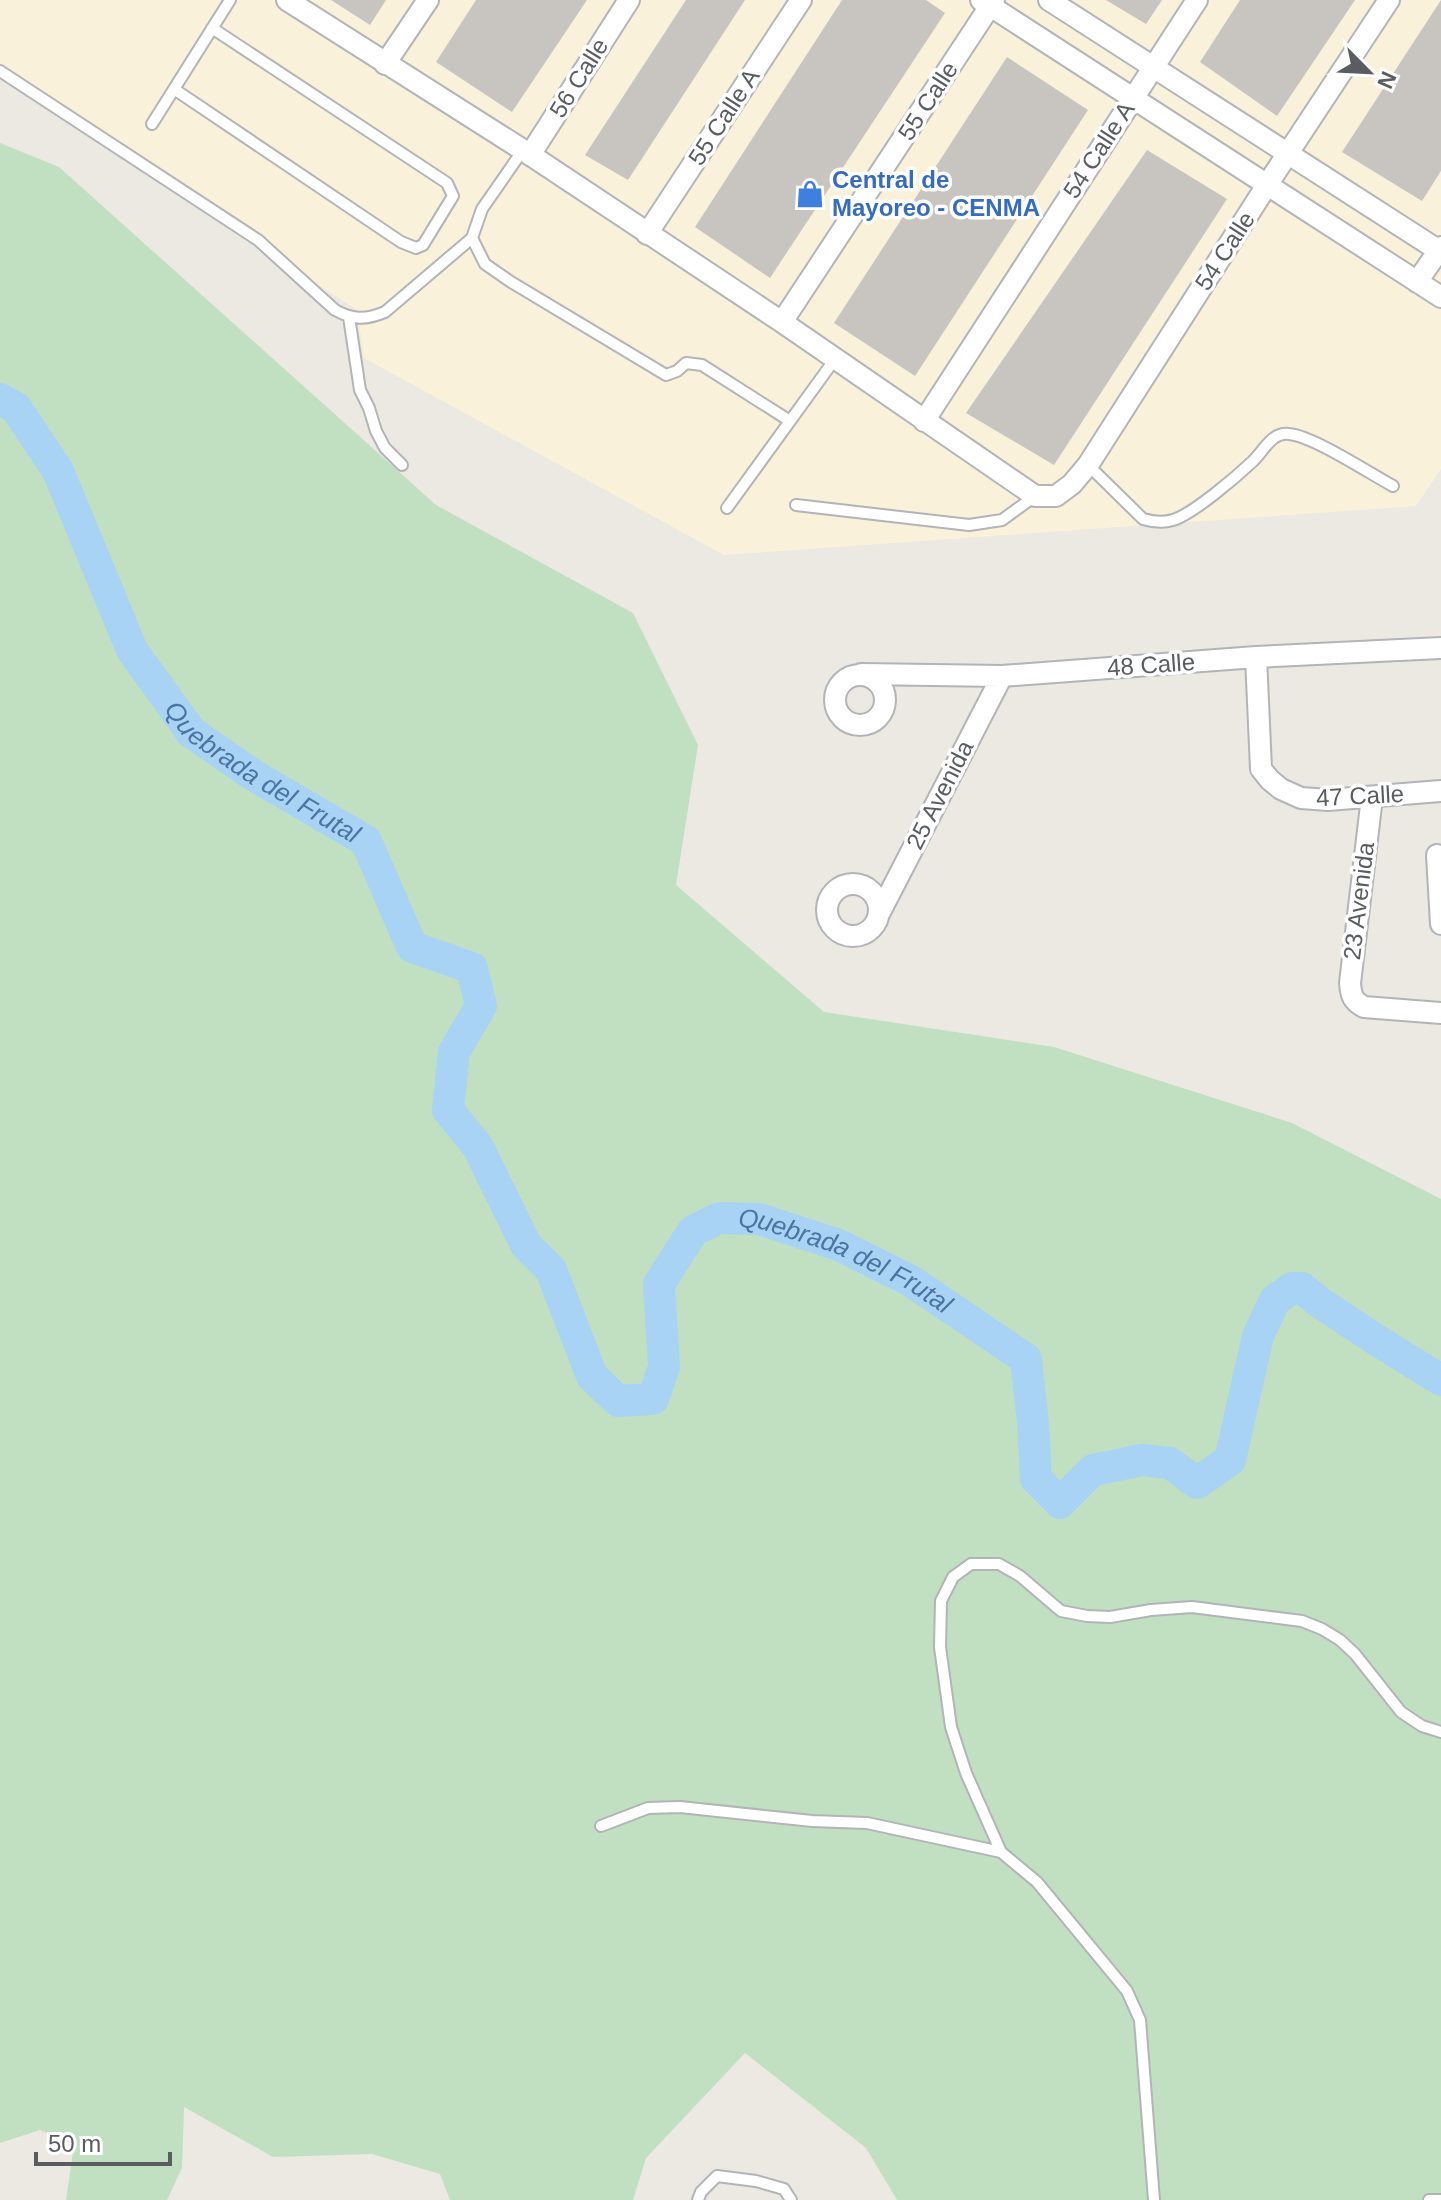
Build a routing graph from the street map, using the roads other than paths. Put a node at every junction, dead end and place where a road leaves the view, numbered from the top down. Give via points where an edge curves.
1 (230, 0) edge
2 (287, 0) edge
3 (428, 0) edge
4 (629, 0) edge
5 (801, 0) edge
6 (1049, 0) edge
7 (1197, 0) edge
8 (1389, 0) edge
9 (989, 2) edge
10 (212, 28) junction
11 (385, 64) junction
12 (1153, 68) junction
13 (0, 71) edge
14 (174, 89) junction
15 (1132, 98) junction
16 (152, 124) dead end
17 (526, 153) junction
18 (1289, 155) junction
19 (1267, 185) junction
20 (647, 234) junction
21 (472, 238) junction
22 (1440, 250) edge
23 (1417, 282) junction
24 (1441, 297) edge
25 (349, 317) junction
26 (782, 322) junction
27 (835, 359) junction
28 (790, 421) junction
29 (924, 421) junction
30 (402, 465) dead end
31 (1088, 465) junction
32 (1393, 486) dead end
33 (1035, 496) junction
34 (796, 505) dead end
35 (727, 508) dead end
36 (1441, 648) edge
37 (1256, 657) junction
38 (861, 674) dead end
39 (1002, 676) junction
40 (1441, 791) edge
41 (1372, 797) junction
42 (1437, 855) dead end
43 (879, 914) dead end
44 (1441, 924) edge
45 (1441, 1013) edge
46 (1441, 1732) edge
47 (601, 1826) dead end
48 (1001, 1852) junction
49 (698, 2200) edge
50 (791, 2200) edge
51 (1154, 2200) edge
52 (1429, 2200) edge
53 (1441, 2200) edge

1 - 10 lane
2 - 11 street
3 - 11 street
4 - 17 street, 56 Calle
5 - 20 street, 55 Calle A
6 - 12 street
7 - 12 street, 54 Calle A
8 - 18 street, 54 Calle
9 - 15 street
9 - 26 street, 55 Calle
10 - 14 lane
10 - 14 lane via 447,183 453,196 423,245 401,242
11 - 17 street
12 - 15 street, 54 Calle A
12 - 18 street
13 - 25 lane via 258,240
14 - 16 lane
15 - 19 street
15 - 29 street, 54 Calle A
17 - 20 street
17 - 21 lane via 482,209
18 - 19 street, 54 Calle
18 - 22 street
19 - 23 street
19 - 31 street, 54 Calle
20 - 26 street
21 - 25 lane via 385,312 368,320
21 - 28 lane via 485,264 666,375 686,363 702,365
22 - 23 street
23 - 24 street
25 - 30 lane via 360,390 385,448
26 - 27 street
27 - 28 lane
27 - 29 street
28 - 35 lane
29 - 33 street
31 - 32 lane via 1143,519 1153,522 1187,512 1286,433
31 - 33 street, 54 Calle via 1056,496
33 - 34 lane via 1002,520 969,525
36 - 37 street, 48 Calle
37 - 39 street, 48 Calle
37 - 41 street, 47 Calle via 1261,769 1270,780 1301,798
38 - 39 street, 48 Calle
39 - 43 street, 25 Avenida
40 - 41 street, 47 Calle
41 - 45 street, 23 Avenida via 1351,997 1364,1007
42 - 44 street
46 - 48 lane via 1401,1712 1340,1640 1302,1621 1192,1607 1087,1616 1061,1611 999,1564 971,1564 953,1577 941,1601 940,1647 951,1727
47 - 48 lane via 648,1808 680,1807 867,1823
48 - 51 lane via 1047,1894 1127,1991 1140,2020
49 - 50 lane via 717,2176 784,2189
52 - 53 lane

